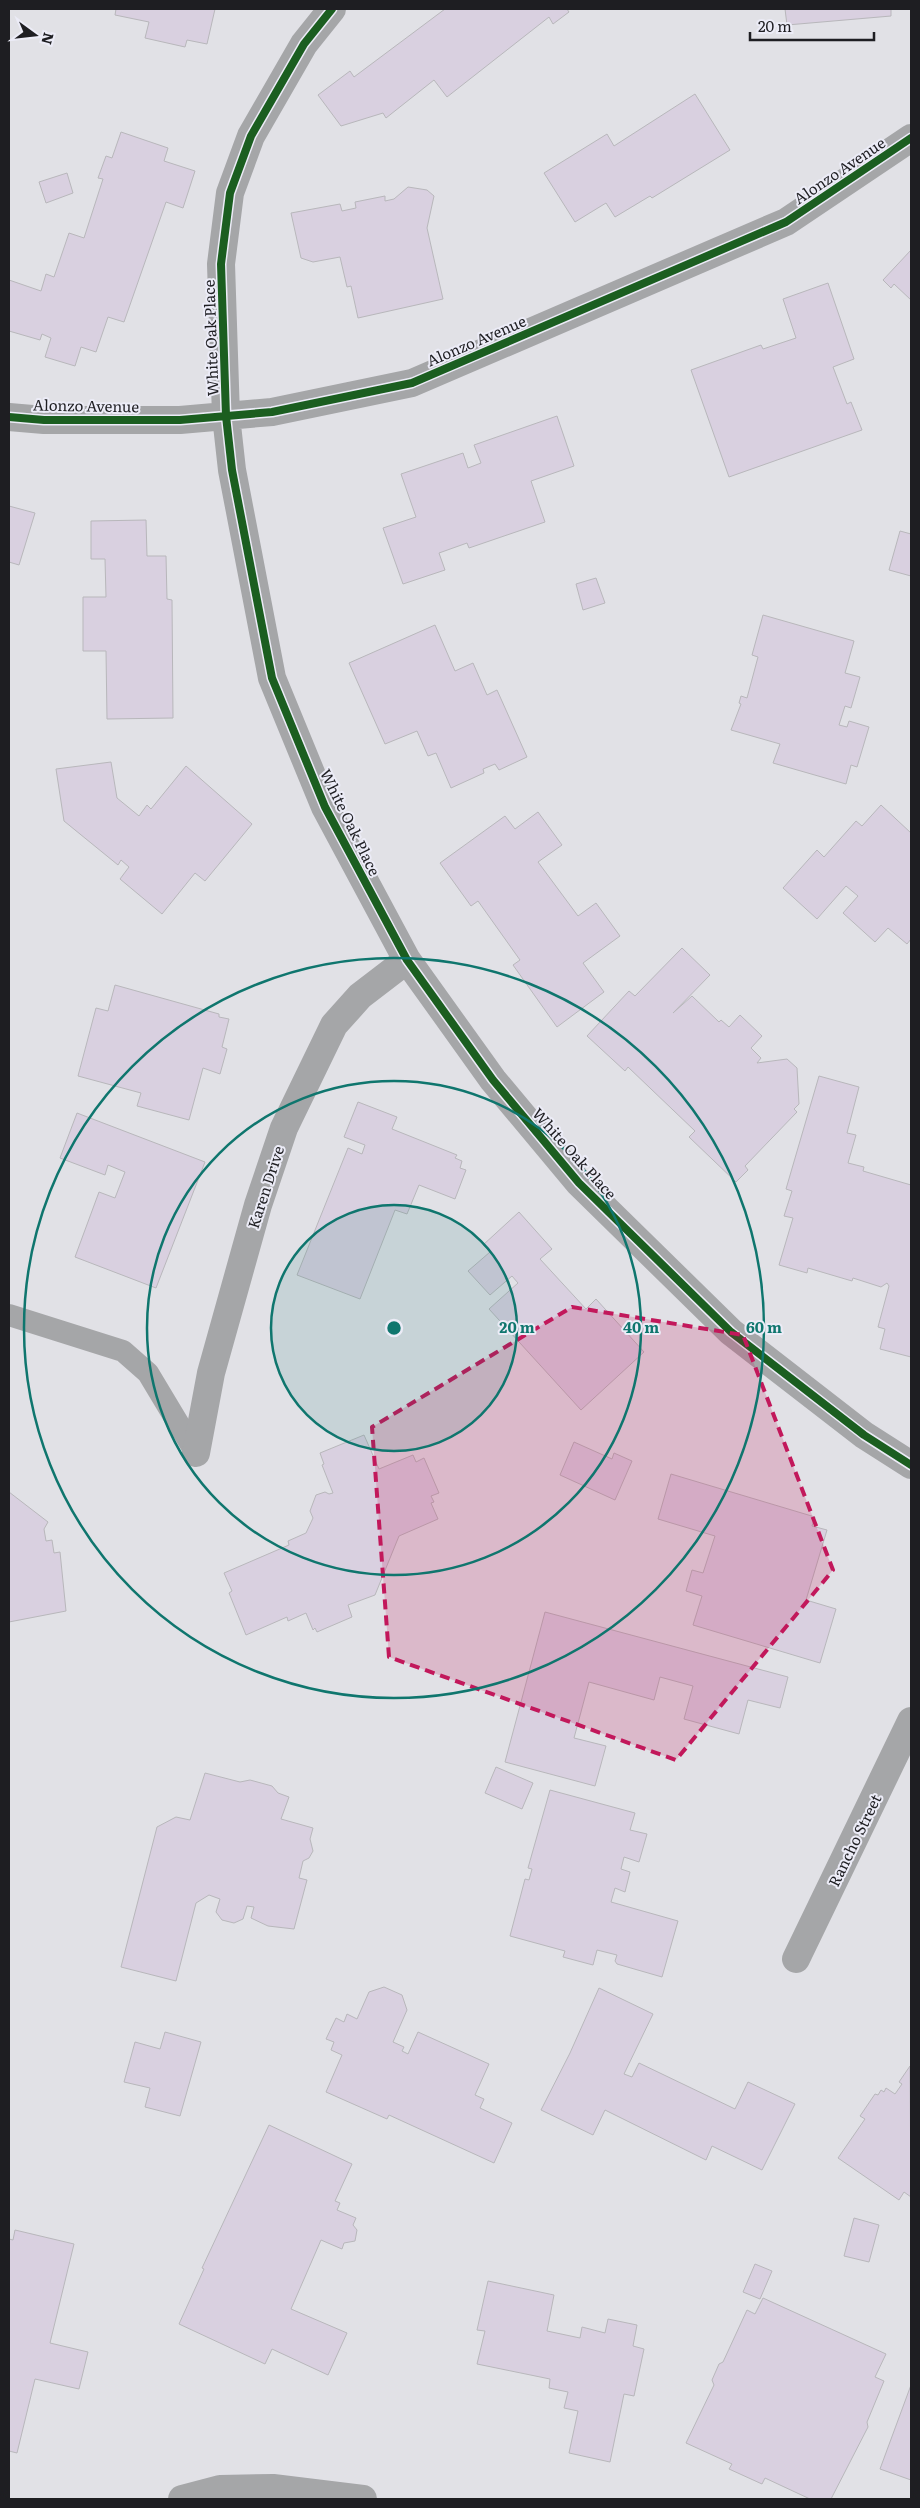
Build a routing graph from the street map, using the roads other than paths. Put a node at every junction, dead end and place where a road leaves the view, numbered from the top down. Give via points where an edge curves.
1 (332, 9) edge
2 (911, 138) edge
3 (226, 416) junction
4 (9, 417) edge
5 (407, 960) junction
6 (9, 1314) edge
7 (196, 1453) joint
8 (911, 1465) edge
9 (911, 1721) edge
10 (796, 1959) dead end
11 (182, 2499) edge
12 (363, 2499) edge

1 - 3 street, White Oak Place via 304,44 251,136 230,193 221,264
2 - 3 street, Alonzo Avenue via 786,222 412,383 272,412
3 - 4 street, Alonzo Avenue via 180,420
3 - 5 street, White Oak Place via 232,470 272,678 325,807
5 - 7 street, Karen Drive via 360,996 334,1024 284,1128 258,1205 211,1372
5 - 8 street, White Oak Place via 493,1080 579,1182 731,1332 864,1435
6 - 7 lane via 123,1351 148,1373
9 - 10 street, Rancho Street
11 - 12 street via 220,2489 273,2488

